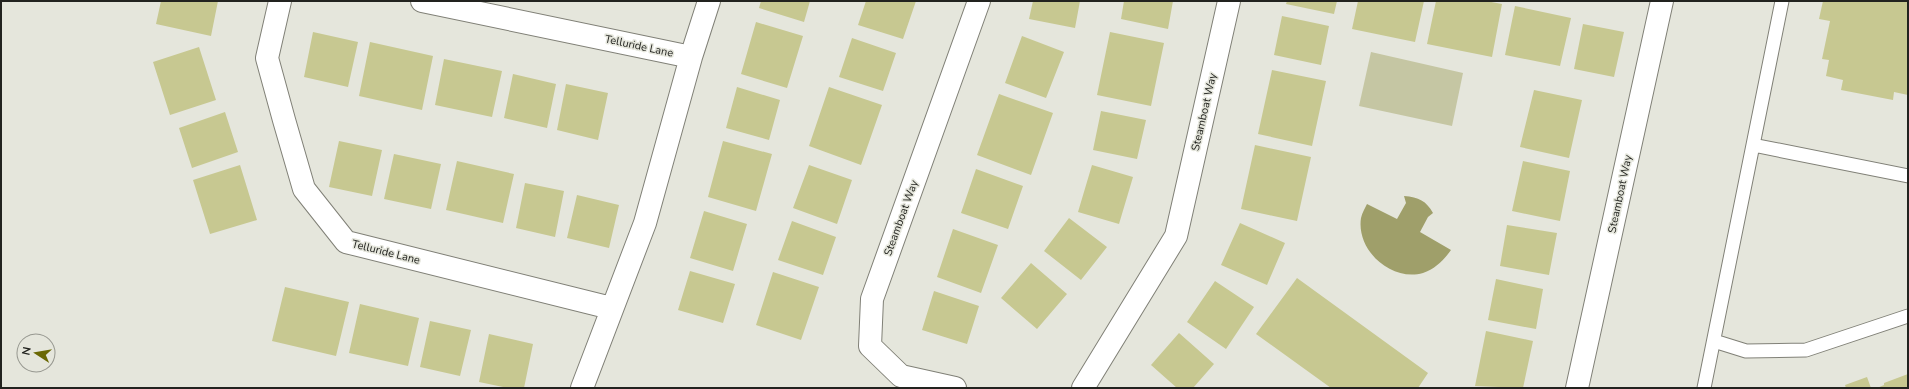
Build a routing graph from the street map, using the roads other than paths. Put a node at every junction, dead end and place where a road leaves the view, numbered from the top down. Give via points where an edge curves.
1 (280, 1) edge
2 (422, 1) edge
3 (709, 1) edge
4 (979, 1) edge
5 (1229, 1) edge
6 (1662, 1) edge
7 (1782, 1) edge
8 (691, 56) junction
9 (1753, 145) junction
10 (1908, 176) edge
11 (611, 308) junction
12 (1908, 316) edge
13 (1714, 341) junction
14 (582, 388) edge
15 (955, 388) edge
16 (1083, 388) edge
17 (1577, 388) edge
18 (1704, 388) edge

1 - 11 street, Telluride Lane via 267,58 304,189 346,242
2 - 8 street, Telluride Lane
3 - 8 street
4 - 15 street, Steamboat Way via 872,299 870,346 901,376
5 - 16 street, Steamboat Way via 1176,236
6 - 17 street, Steamboat Way
7 - 9 lane
8 - 11 street via 645,223
9 - 10 lane
9 - 13 lane
11 - 14 street
12 - 13 lane via 1806,350 1746,351
13 - 18 lane

